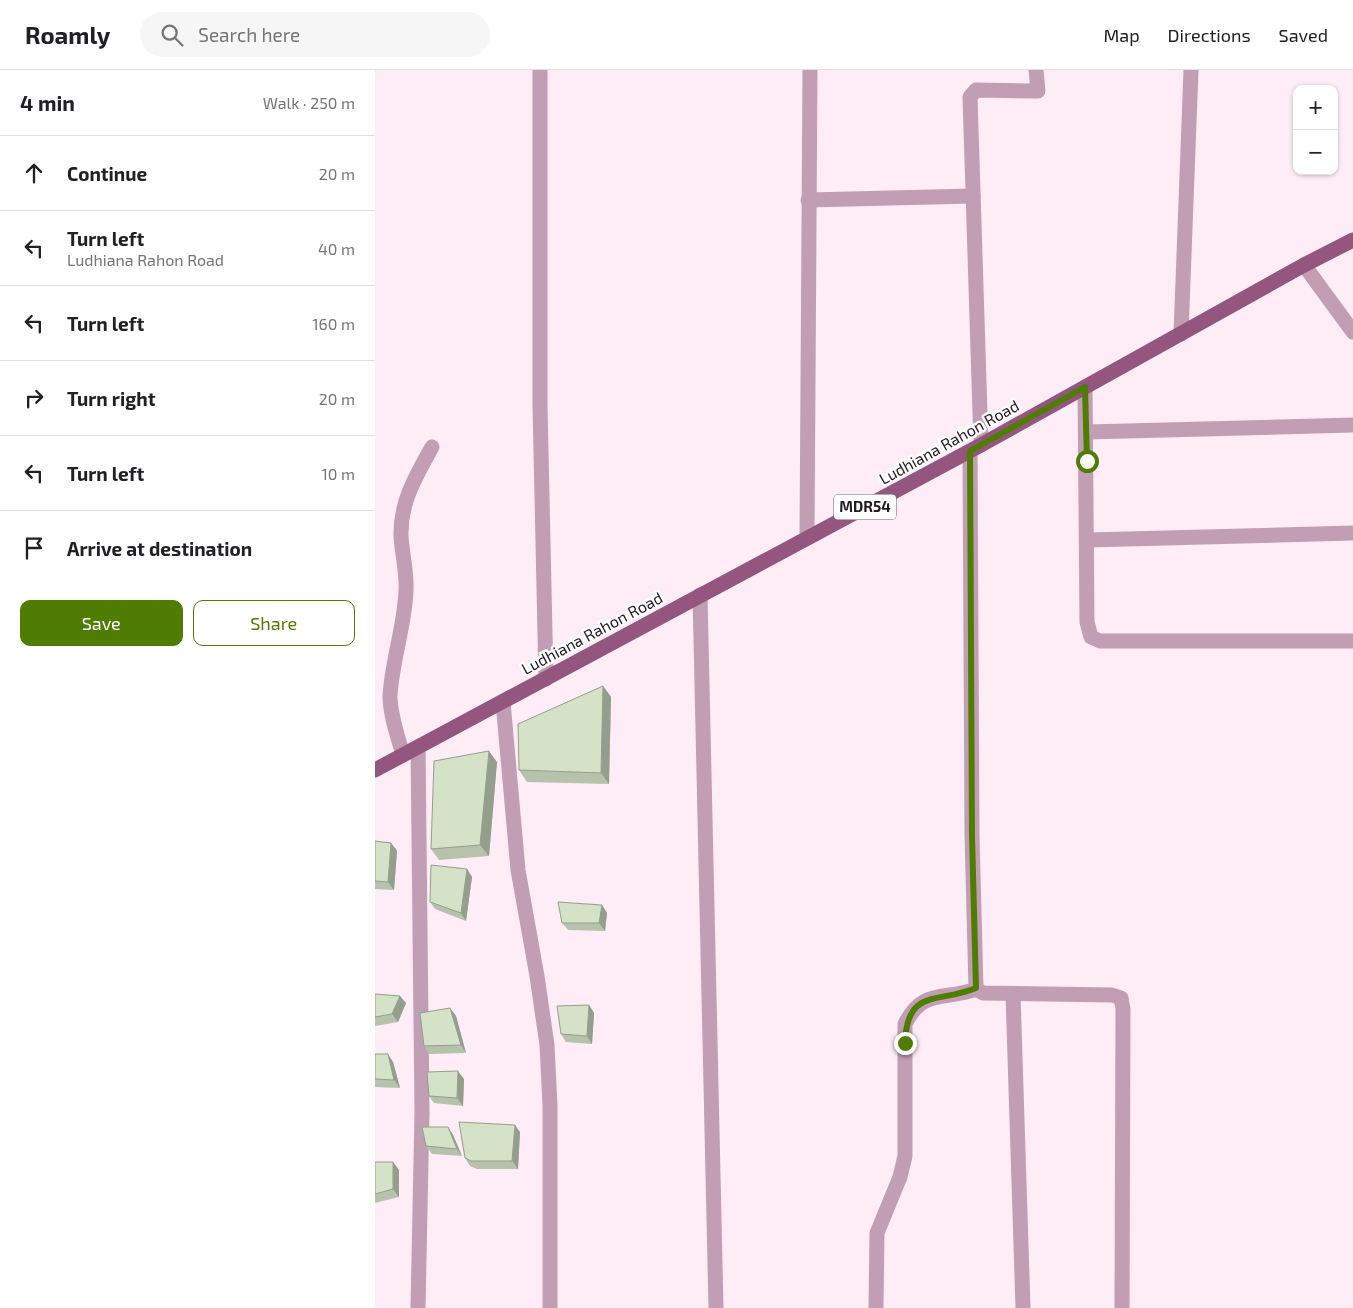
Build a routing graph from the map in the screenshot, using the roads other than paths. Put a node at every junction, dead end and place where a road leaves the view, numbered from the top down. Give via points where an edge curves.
1 (540, 70) edge
2 (810, 70) edge
3 (1037, 70) edge
4 (1191, 70) edge
5 (973, 196) junction
6 (808, 200) junction
7 (1353, 240) edge
8 (1304, 265) junction
9 (1353, 332) edge
10 (1181, 334) junction
11 (1085, 387) junction
12 (1353, 425) edge
13 (1087, 432) junction
14 (432, 447) dead end
15 (975, 448) junction
16 (1353, 534) edge
17 (807, 538) junction
18 (1088, 540) junction
19 (700, 595) junction
20 (1353, 641) edge
21 (546, 679) junction
22 (503, 702) junction
23 (418, 747) junction
24 (403, 755) junction
25 (375, 770) edge
26 (976, 988) junction
27 (1013, 994) junction
28 (419, 1308) edge
29 (550, 1308) edge
30 (716, 1308) edge
31 (876, 1308) edge
32 (1023, 1308) edge
33 (1122, 1308) edge

1 - 21 street via 540,406
2 - 6 street
3 - 5 street via 1038,91 971,92
4 - 10 street
5 - 6 street
5 - 15 street
6 - 17 street
7 - 8 main road, Ludhiana Rahon Road / MDR54
8 - 9 street
8 - 10 main road, Ludhiana Rahon Road / MDR54
10 - 11 main road, Ludhiana Rahon Road / MDR54
11 - 13 street
11 - 15 main road, Ludhiana Rahon Road / MDR54
12 - 13 street
13 - 18 street
14 - 24 street via 407,493 402,516 407,590 390,698
15 - 17 main road, Ludhiana Rahon Road / MDR54
15 - 26 street via 972,836
16 - 18 street
17 - 19 main road, Ludhiana Rahon Road / MDR54
18 - 20 street via 1087,622 1091,637 1100,641
19 - 21 main road, Ludhiana Rahon Road / MDR54
19 - 30 street
21 - 22 main road, Ludhiana Rahon Road / MDR54
22 - 23 main road, Ludhiana Rahon Road / MDR54
22 - 29 street via 518,870 547,1045 551,1106
23 - 24 main road, Ludhiana Rahon Road / MDR54
23 - 28 street
24 - 25 main road, Ludhiana Rahon Road / MDR54
26 - 27 street via 983,993
26 - 31 street via 963,994 927,999 913,1009 905,1024 905,1156 877,1233
27 - 32 street
27 - 33 street via 1112,995 1121,998

